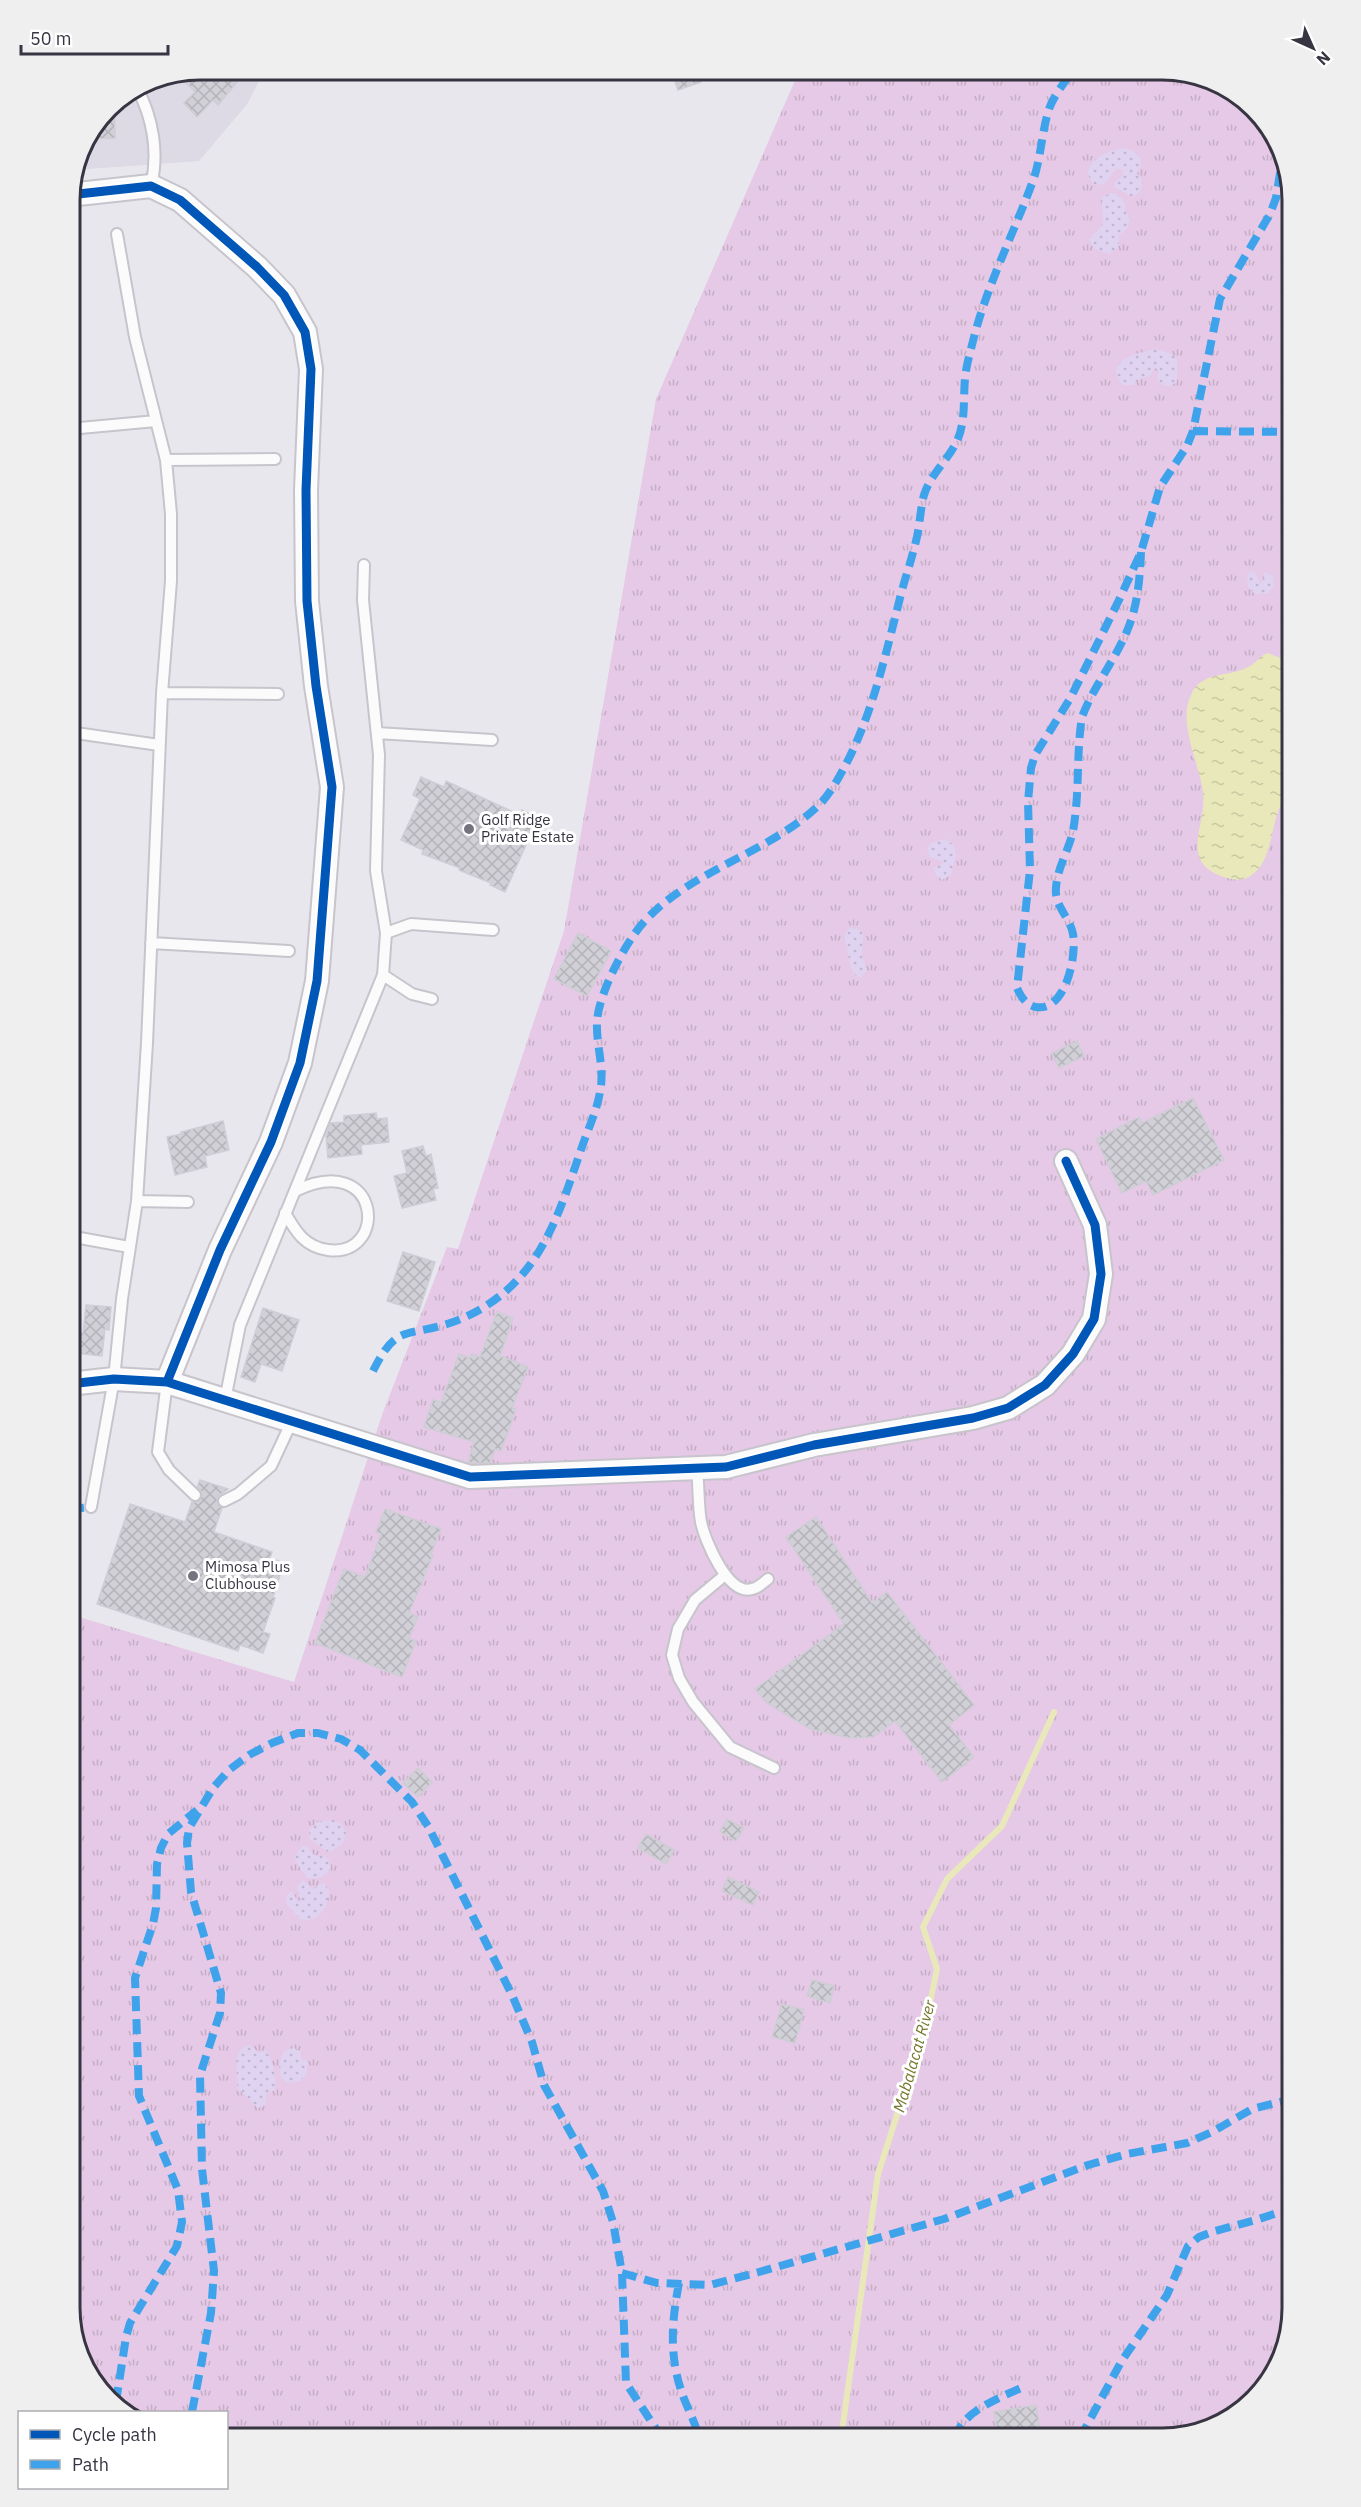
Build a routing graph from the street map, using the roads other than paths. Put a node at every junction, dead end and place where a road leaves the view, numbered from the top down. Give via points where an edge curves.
1 (140, 96) edge
2 (151, 186) junction
3 (80, 194) edge
4 (117, 234) dead end
5 (156, 421) junction
6 (80, 428) dead end
7 (275, 459) dead end
8 (166, 460) junction
9 (364, 565) dead end
10 (162, 693) junction
11 (278, 694) dead end
12 (377, 733) junction
13 (80, 734) edge
14 (492, 740) dead end
15 (159, 745) junction
16 (493, 930) dead end
17 (386, 933) junction
18 (151, 943) junction
19 (290, 951) dead end
20 (383, 975) junction
21 (432, 999) dead end
22 (1066, 1161) dead end
23 (295, 1191) junction
24 (137, 1201) junction
25 (188, 1202) dead end
26 (285, 1213) junction
27 (80, 1238) edge
28 (129, 1247) junction
29 (114, 1379) junction
30 (167, 1382) junction
31 (79, 1383) edge
32 (225, 1400) junction
33 (292, 1421) junction
34 (697, 1470) junction
35 (195, 1495) dead end
36 (224, 1501) dead end
37 (91, 1506) dead end
38 (725, 1575) junction
39 (768, 1579) dead end
40 (774, 1768) dead end

1 - 2 lane via 154,141 156,165
2 - 3 street
2 - 30 street via 180,200 257,267 284,295 305,332 311,369 307,601 332,787 317,981 300,1063 271,1142 220,1250
4 - 5 lane via 135,337
5 - 6 lane
5 - 8 lane
7 - 8 lane
8 - 10 lane via 171,580
9 - 12 lane via 363,610
10 - 11 lane
10 - 15 lane
12 - 14 lane
12 - 17 lane via 376,871
13 - 15 lane
15 - 18 lane
16 - 17 lane via 411,924
17 - 20 lane
18 - 19 lane
18 - 24 lane
20 - 21 lane via 412,994
20 - 23 lane
22 - 34 street via 1095,1225 1101,1274 1094,1319 1072,1354 1045,1385 1008,1408 973,1418
23 - 26 lane
23 - 26 lane via 324,1180 347,1184 363,1196 368,1206 368,1226 363,1236 347,1249 326,1250 302,1239
24 - 25 lane
24 - 28 lane
26 - 32 lane via 240,1325
27 - 28 lane
28 - 29 lane
29 - 30 street
29 - 31 street
29 - 37 lane
30 - 32 street
30 - 35 lane via 158,1452 169,1470
32 - 33 street
33 - 34 street via 470,1477
33 - 36 lane via 271,1467
34 - 38 lane via 701,1522
38 - 39 lane via 745,1589 753,1589
38 - 40 lane via 696,1600 678,1629 672,1655 693,1702 730,1747

